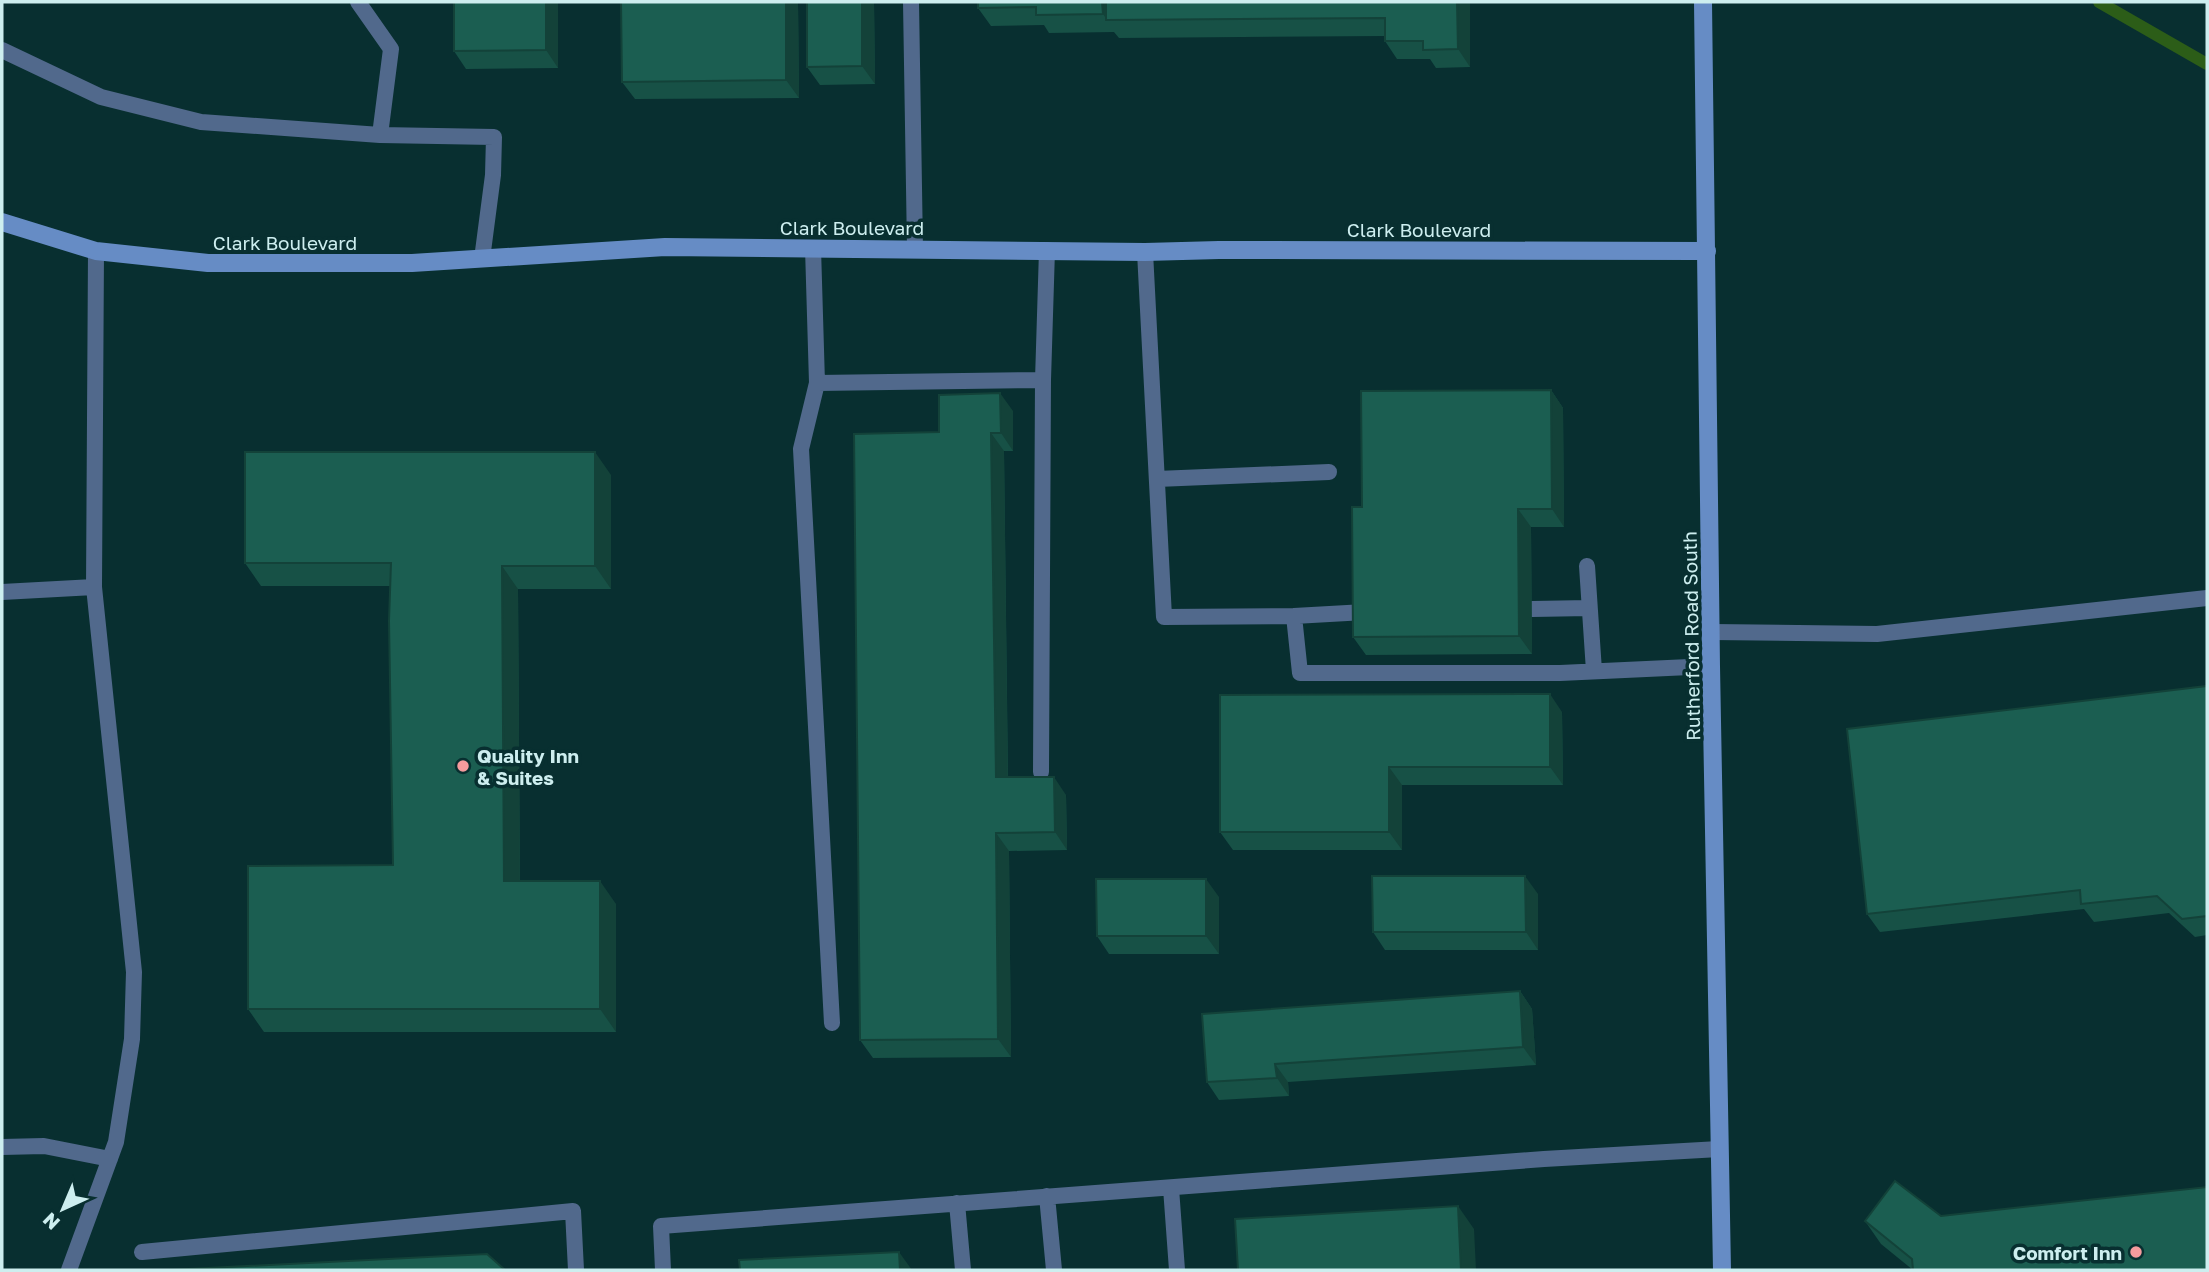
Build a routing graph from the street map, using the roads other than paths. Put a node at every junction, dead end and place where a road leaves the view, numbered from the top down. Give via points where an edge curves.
1 (358, 2) edge
2 (911, 2) edge
3 (1703, 2) edge
4 (2, 50) edge
5 (380, 135) junction
6 (2, 222) edge
7 (813, 248) junction
8 (915, 248) junction
9 (1047, 250) junction
10 (96, 251) junction
11 (1707, 251) junction
12 (1146, 252) junction
13 (482, 260) junction
14 (1043, 380) junction
15 (817, 383) junction
16 (1329, 472) dead end
17 (1157, 479) junction
18 (1587, 566) dead end
19 (94, 587) junction
20 (2, 592) edge
21 (2207, 598) edge
22 (1589, 608) junction
23 (1532, 609) dead end
24 (1366, 612) edge
25 (1294, 616) junction
26 (1712, 632) junction
27 (1711, 666) junction
28 (1594, 671) junction
29 (1041, 772) dead end
30 (832, 1023) dead end
31 (2, 1147) edge
32 (1719, 1149) junction
33 (110, 1159) junction
34 (1171, 1188) junction
35 (1047, 1196) junction
36 (957, 1203) junction
37 (142, 1252) dead end
38 (69, 1270) edge
39 (576, 1270) edge
40 (663, 1270) edge
41 (963, 1270) edge
42 (1054, 1270) edge
43 (1177, 1270) edge
44 (1722, 1270) edge

1 - 5 lane via 391,49
2 - 8 lane
3 - 11 street, Rutherford Road South
4 - 5 lane via 101,97 201,122
5 - 13 lane via 494,137
6 - 10 street, Clark Boulevard
7 - 8 street, Clark Boulevard
7 - 13 street, Clark Boulevard via 665,247
7 - 15 lane
8 - 9 street, Clark Boulevard
9 - 12 street, Clark Boulevard
9 - 14 lane
10 - 13 street, Clark Boulevard via 208,263
10 - 19 lane
11 - 12 street, Clark Boulevard
11 - 26 street, Rutherford Road South
12 - 17 lane
14 - 15 lane
14 - 29 lane
15 - 30 lane via 801,449
16 - 17 lane
17 - 25 lane via 1164,617
18 - 22 lane
19 - 20 lane
19 - 33 lane via 134,972 132,1039
21 - 26 lane via 1877,634
22 - 23 lane
22 - 28 lane
24 - 25 lane
25 - 28 lane via 1300,673
26 - 27 street, Rutherford Road South
27 - 28 lane
27 - 32 street, Rutherford Road South
31 - 33 lane via 44,1146
32 - 34 lane
32 - 44 street, Rutherford Road South
33 - 38 lane
34 - 35 lane
34 - 43 lane
35 - 36 lane
35 - 42 lane
36 - 40 lane via 661,1226
36 - 41 lane
37 - 39 lane via 573,1211

